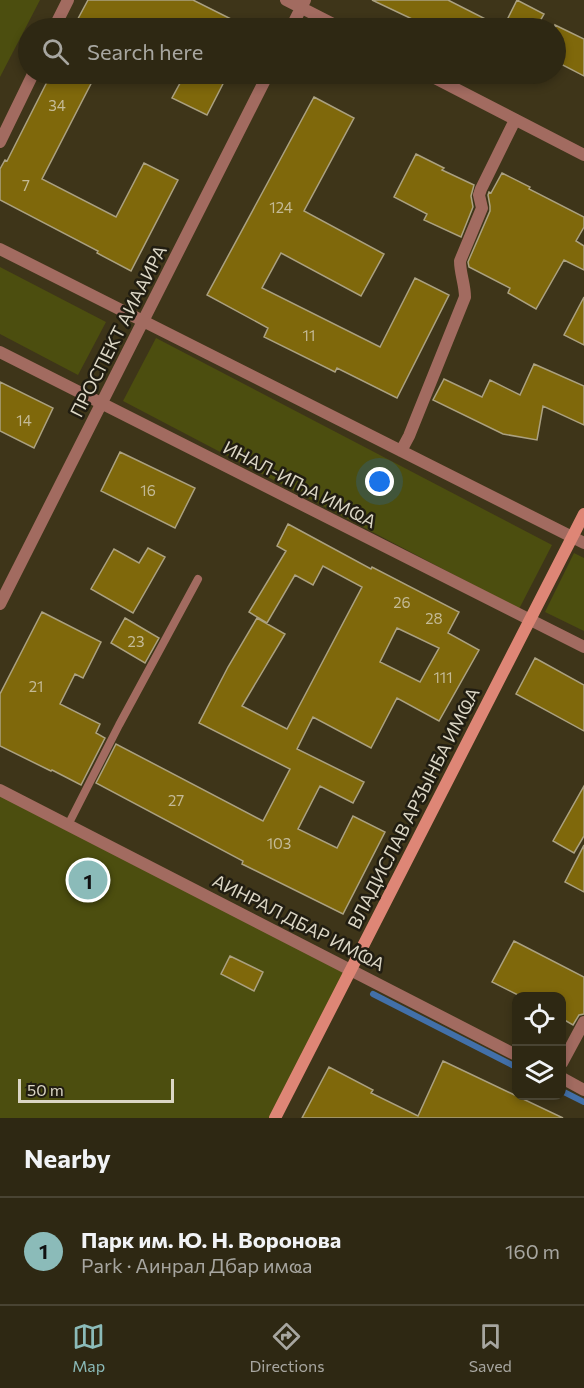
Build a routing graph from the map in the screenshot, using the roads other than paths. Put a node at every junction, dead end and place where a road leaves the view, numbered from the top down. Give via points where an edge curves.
1 (68, 0) edge
2 (286, 0) edge
3 (303, 4) edge
4 (59, 18) edge
5 (296, 18) edge
6 (325, 18) edge
7 (28, 84) edge
8 (263, 84) edge
9 (446, 84) edge
10 (515, 120) junction
11 (0, 142) edge
12 (584, 155) edge
13 (0, 249) edge
14 (142, 321) junction
15 (0, 352) edge
16 (101, 403) junction
17 (401, 451) junction
18 (584, 514) edge
19 (578, 540) edge
20 (198, 579) dead end
21 (0, 604) edge
22 (530, 620) junction
23 (584, 647) edge
24 (0, 790) edge
25 (68, 825) junction
26 (351, 969) junction
27 (584, 1022) edge
28 (512, 1053) edge
29 (566, 1054) edge
30 (566, 1081) edge
31 (584, 1090) edge
32 (275, 1118) edge

1 - 4 street
2 - 3 street
3 - 5 street
3 - 6 street
7 - 11 street
8 - 14 street, ПРОСПЕКТ АИААИРА
9 - 10 street
10 - 12 street
10 - 17 street via 481,189 482,208 460,261 465,297
13 - 14 street
14 - 16 street, ПРОСПЕКТ АИААИРА
14 - 17 street
15 - 16 street, ИНАЛ-ИҦА ИМҨА
16 - 21 street, ПРОСПЕКТ АИААИРА
16 - 22 street, ИНАЛ-ИҦА ИМҨА
17 - 19 street
18 - 19 main road, ВЛАДИСЛАВ АРӠЫНБА ИМҨА
19 - 22 main road, ВЛАДИСЛАВ АРӠЫНБА ИМҨА
20 - 25 lane
22 - 23 street, ИНАЛ-ИҦА ИМҨА
22 - 26 main road, ВЛАДИСЛАВ АРӠЫНБА ИМҨА
24 - 25 street, АИНРАЛ ДБАР ИМҨА
25 - 26 street, АИНРАЛ ДБАР ИМҨА
26 - 28 street, АИНРАЛ ДБАР ИМҨА
26 - 32 main road, ВЛАДИСЛАВ АРӠЫНБА ИМҨА
27 - 29 street
30 - 31 street

